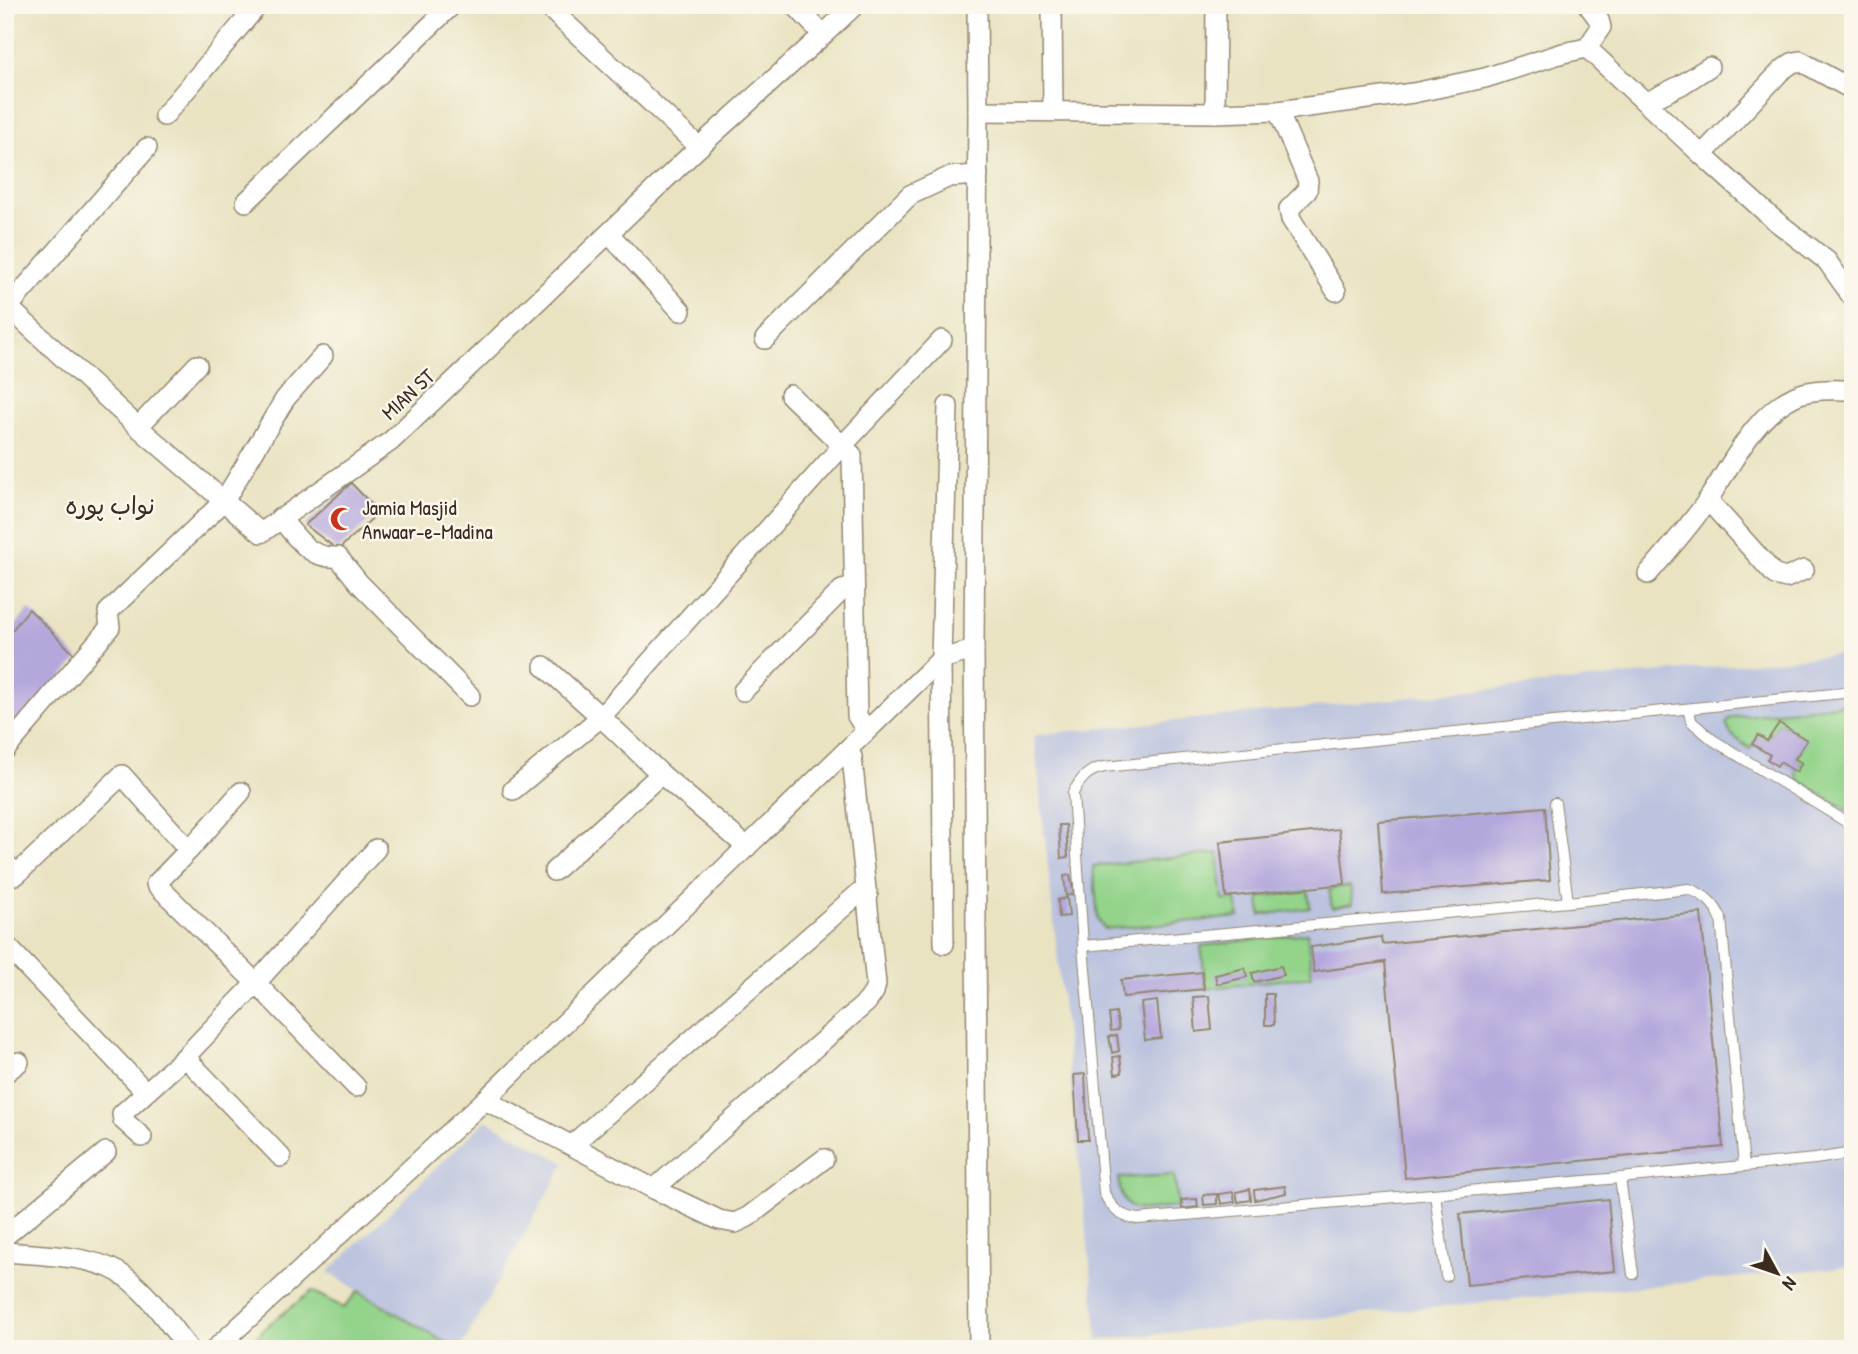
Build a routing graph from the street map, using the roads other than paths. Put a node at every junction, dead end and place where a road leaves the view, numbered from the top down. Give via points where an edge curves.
1 (258, 5) edge
2 (452, 5) edge
3 (546, 5) edge
4 (794, 5) edge
5 (855, 5) edge
6 (977, 5) edge
7 (1052, 5) edge
8 (1216, 5) edge
9 (1588, 5) edge
10 (823, 35) junction
11 (1587, 48) junction
12 (1709, 67) dead end
13 (1853, 90) edge
14 (1647, 102) junction
15 (1053, 110) junction
16 (978, 111) junction
17 (1278, 111) junction
18 (1215, 113) junction
19 (164, 116) dead end
20 (699, 147) junction
21 (147, 148) dead end
22 (1702, 155) junction
23 (978, 175) junction
24 (246, 202) dead end
25 (609, 234) junction
26 (1336, 291) dead end
27 (1853, 298) edge
28 (7, 305) edge
29 (681, 311) dead end
30 (765, 339) dead end
31 (942, 340) dead end
32 (323, 356) dead end
33 (197, 365) dead end
34 (1853, 390) edge
35 (790, 395) dead end
36 (948, 406) dead end
37 (138, 428) junction
38 (842, 445) junction
39 (223, 500) junction
40 (1708, 500) junction
41 (281, 518) junction
42 (1804, 570) dead end
43 (1648, 574) dead end
44 (853, 587) junction
45 (974, 650) junction
46 (941, 659) junction
47 (544, 666) dead end
48 (743, 691) dead end
49 (1853, 692) edge
50 (470, 695) dead end
51 (1688, 709) junction
52 (601, 717) junction
53 (866, 730) junction
54 (5, 750) edge
55 (847, 750) junction
56 (661, 774) junction
57 (513, 790) dead end
58 (241, 792) dead end
59 (1555, 803) dead end
60 (1853, 826) edge
61 (747, 847) junction
62 (376, 849) dead end
63 (189, 850) junction
64 (554, 871) dead end
65 (9, 875) edge
66 (868, 895) junction
67 (1568, 902) junction
68 (5, 944) edge
69 (944, 944) dead end
70 (1083, 946) junction
71 (256, 983) junction
72 (185, 1057) junction
73 (356, 1087) dead end
74 (145, 1091) junction
75 (485, 1100) junction
76 (142, 1138) dead end
77 (573, 1144) junction
78 (106, 1152) dead end
79 (1853, 1153) edge
80 (281, 1157) dead end
81 (824, 1158) dead end
82 (1744, 1166) junction
83 (1620, 1178) junction
84 (654, 1189) junction
85 (1435, 1194) junction
86 (5, 1236) edge
87 (5, 1252) edge
88 (1633, 1274) dead end
89 (1446, 1276) dead end
90 (189, 1349) edge
91 (215, 1349) edge
92 (979, 1349) edge

1 - 19 street
2 - 24 street
3 - 20 street
4 - 10 street
5 - 10 street, MIAN ST
6 - 16 street
7 - 15 street
8 - 18 street
9 - 11 street via 1601,27
10 - 20 street, MIAN ST
11 - 14 street
11 - 17 street via 1485,78 1413,93
12 - 14 street
13 - 22 street via 1800,61 1792,63
14 - 22 street
15 - 16 street
15 - 18 street
16 - 23 street
17 - 18 street
17 - 26 street via 1308,181 1307,191 1289,209 1291,219
20 - 25 street, MIAN ST
21 - 28 street
22 - 27 street via 1827,261
23 - 30 street via 949,177 910,195
23 - 45 street
25 - 29 street
25 - 41 street, MIAN ST via 391,441
28 - 37 street, MIAN ST
31 - 38 street
32 - 39 street via 285,399
33 - 37 street
34 - 40 street via 1811,390 1778,407 1749,439
35 - 38 street
36 - 46 street
37 - 39 street, MIAN ST
38 - 44 street via 852,454
38 - 52 street
39 - 41 street, MIAN ST via 261,533
39 - 54 street via 108,612 110,627
40 - 42 street via 1775,575 1786,578
40 - 43 street
41 - 50 street via 313,554 338,557
44 - 48 street via 842,590
44 - 53 street via 857,716
45 - 46 street
45 - 92 street
46 - 53 street
46 - 69 street
47 - 52 street
49 - 51 lane
51 - 60 lane via 1692,722 1713,740
51 - 70 lane via 1093,769 1073,793
52 - 56 street
52 - 57 street
53 - 55 street
55 - 61 street
55 - 66 street via 852,757
56 - 61 street
56 - 64 street
58 - 63 street
59 - 67 lane
61 - 75 street
62 - 71 street
63 - 65 street via 122,775
63 - 71 street via 156,884
66 - 77 street via 858,894
66 - 84 street via 876,984 872,998
67 - 70 lane
67 - 82 lane via 1689,889 1716,908 1724,938
68 - 74 street
70 - 85 lane via 1104,1193 1118,1213 1138,1219
71 - 72 street
71 - 73 street
72 - 74 street
72 - 80 street
74 - 76 street via 122,1114
75 - 77 street
75 - 91 street
77 - 84 street
78 - 86 street
79 - 82 lane
81 - 84 street via 734,1223
82 - 83 lane
83 - 85 lane
83 - 88 lane
85 - 89 lane
87 - 90 street via 77,1259 120,1273 145,1295

